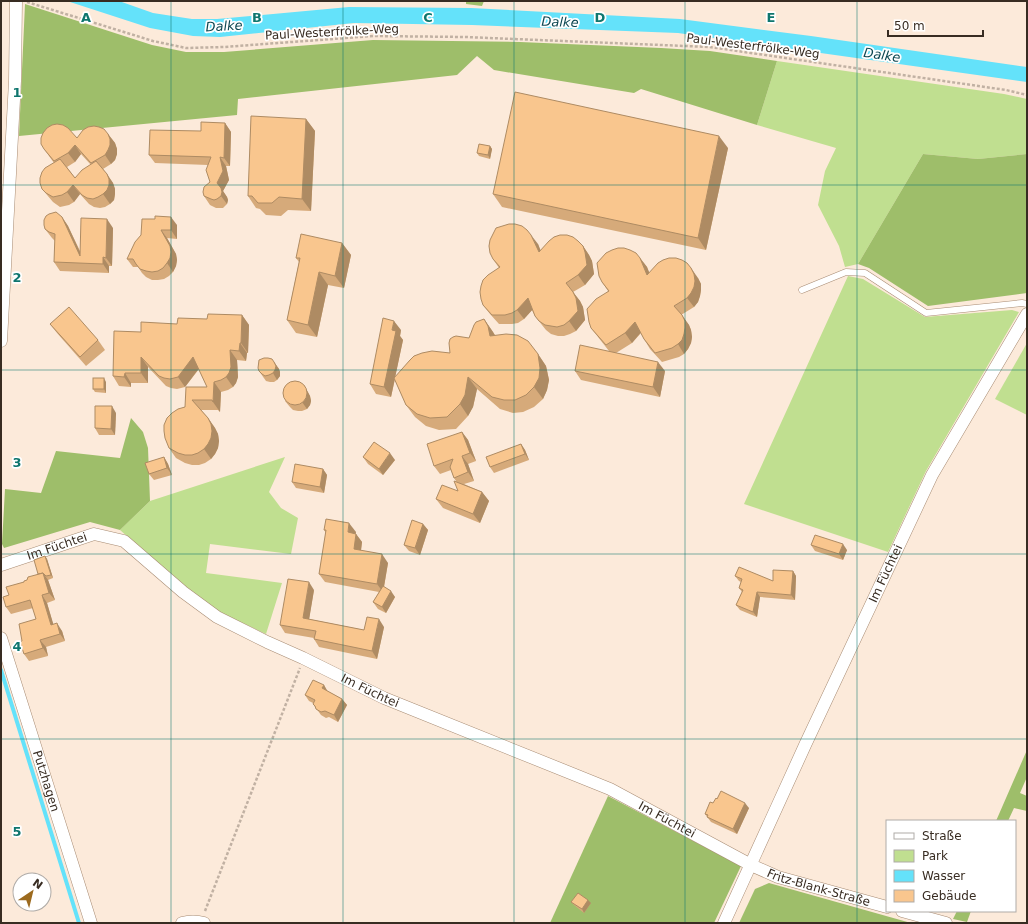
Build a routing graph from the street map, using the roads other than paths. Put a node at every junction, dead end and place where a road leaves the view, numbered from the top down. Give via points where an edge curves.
1 (16, 1) edge
2 (802, 290) dead end
3 (1027, 304) edge
4 (1027, 314) edge
5 (1, 341) edge
6 (1, 566) edge
7 (1, 638) edge
8 (751, 865) junction
9 (886, 907) edge
10 (906, 912) edge
11 (203, 922) edge
12 (92, 923) edge
13 (182, 923) edge
14 (724, 923) edge
15 (946, 923) edge

1 - 5 street
2 - 3 lane via 846,272 865,273 926,313
4 - 8 street, Im Füchtei via 932,476
6 - 8 street, Im Füchtei via 94,534 124,541 183,592 217,617 384,698 610,789
7 - 12 street, Putzhagen
8 - 9 street, Fritz-Blank-Straße via 778,877
8 - 14 street, Im Füchtei
10 - 15 street
11 - 13 street

